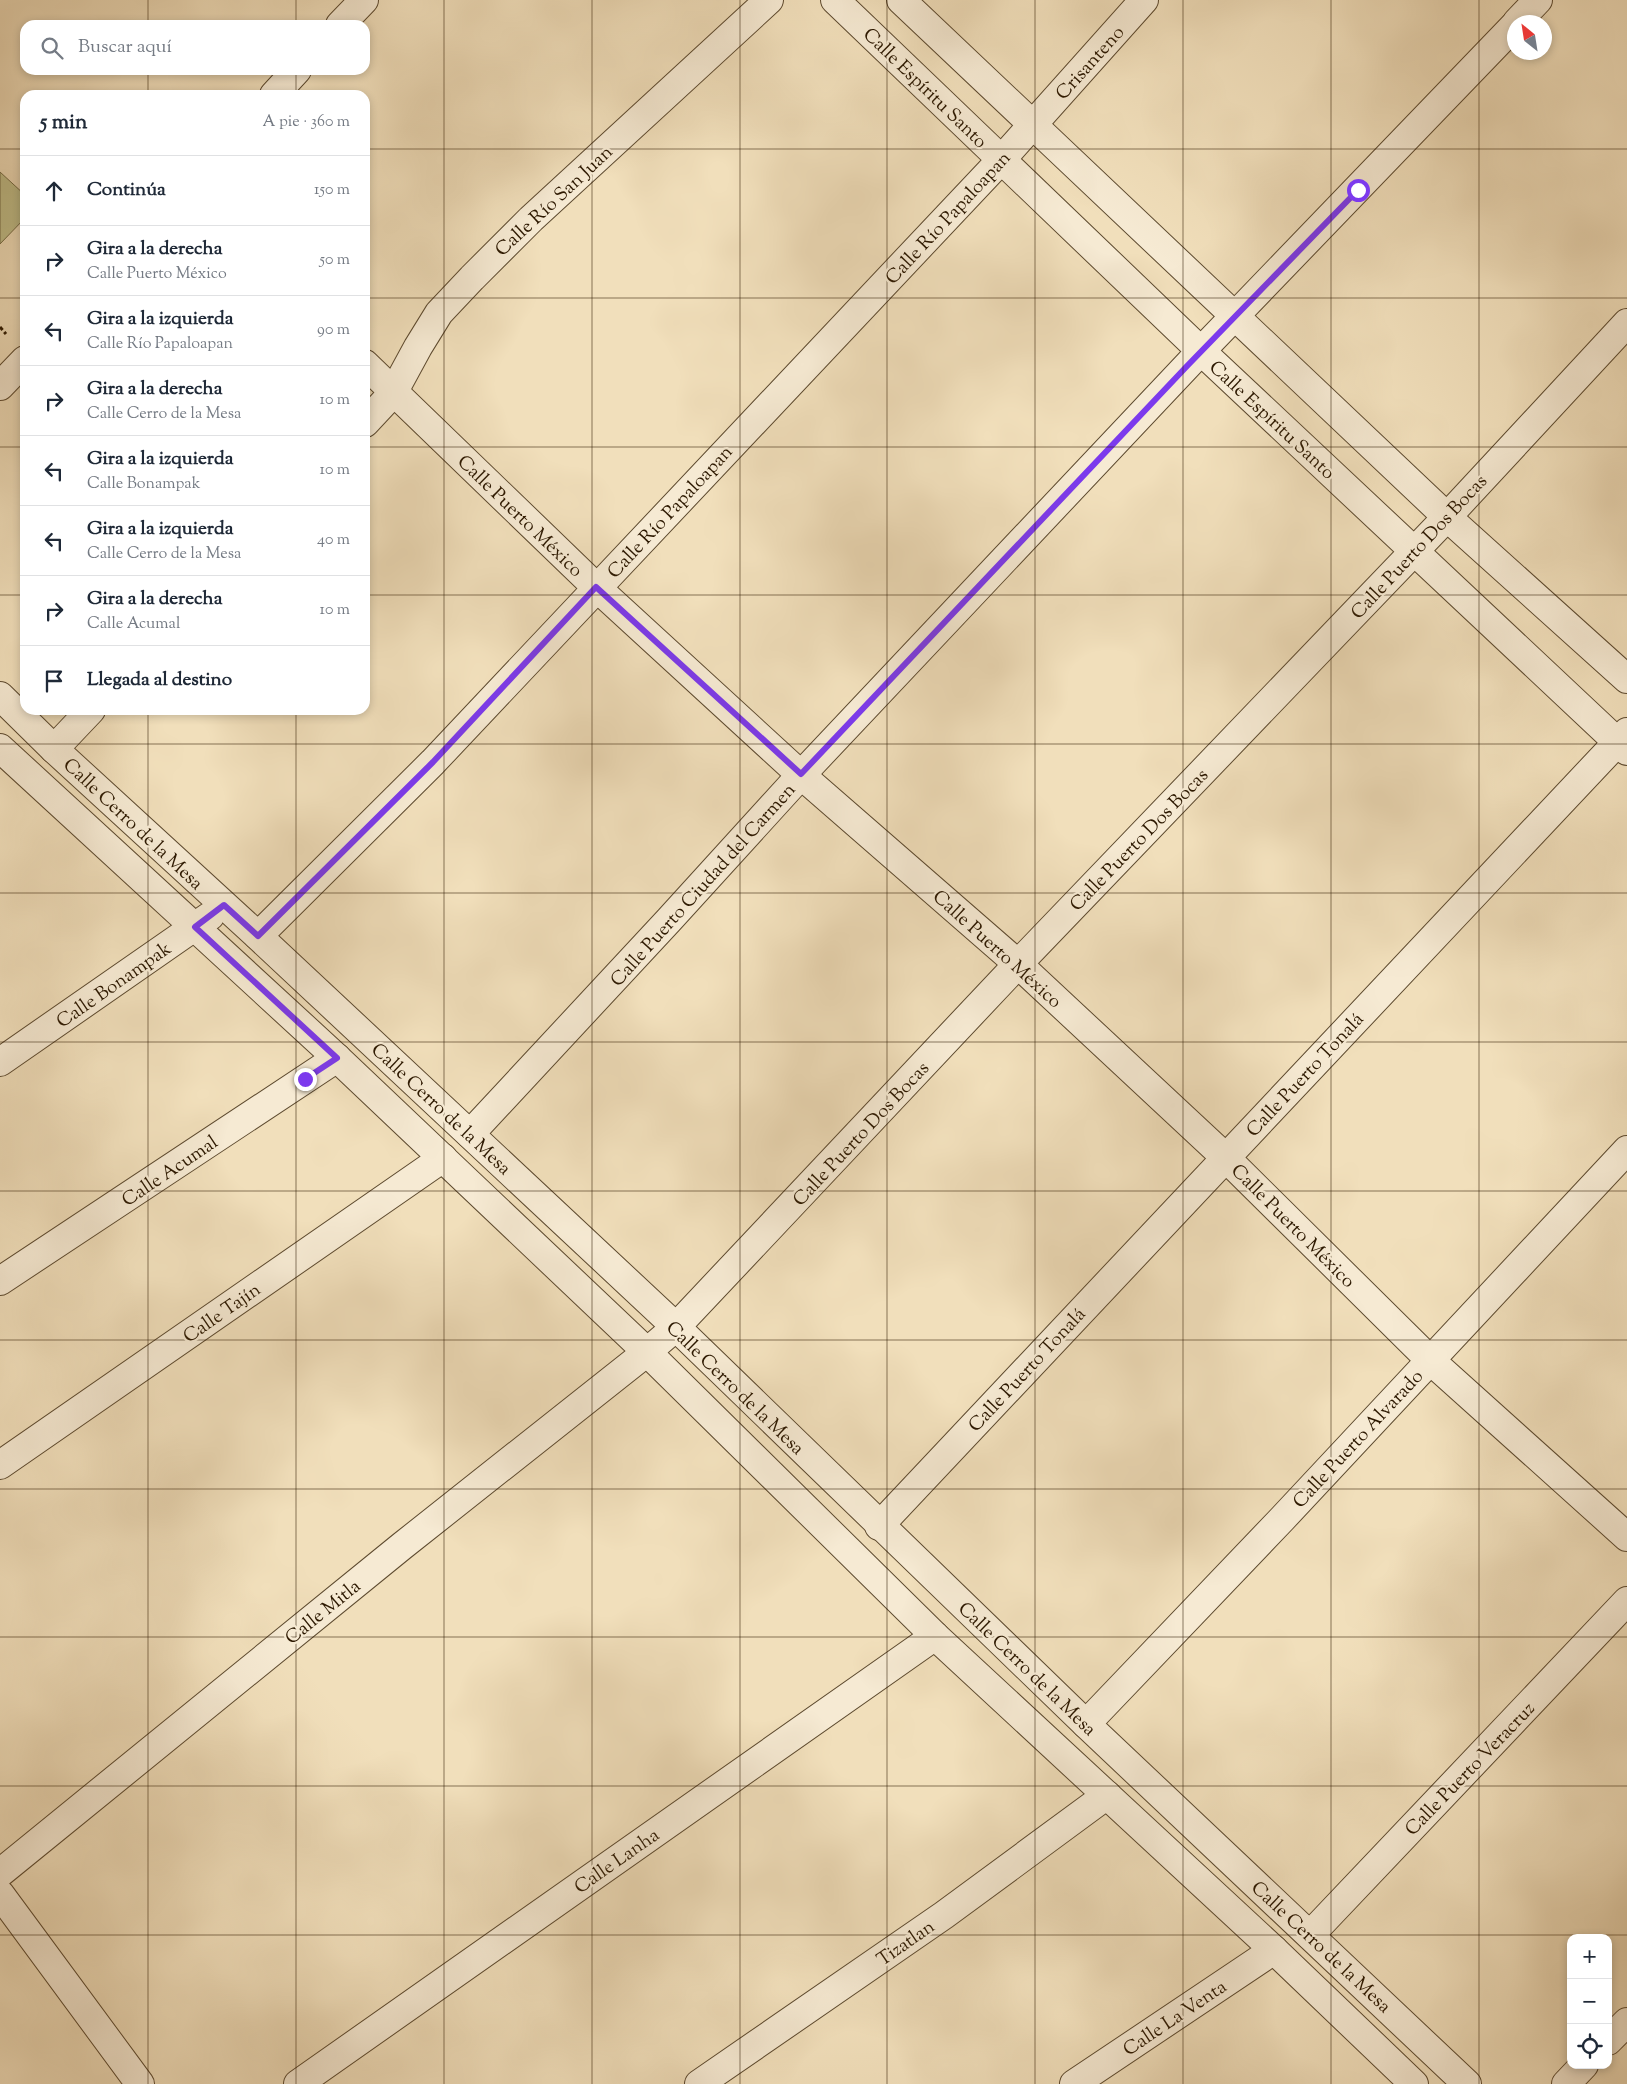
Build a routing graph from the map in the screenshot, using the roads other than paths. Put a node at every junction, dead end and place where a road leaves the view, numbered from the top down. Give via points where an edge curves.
1 (364, 0) edge
2 (769, 0) edge
3 (835, 0) edge
4 (901, 0) edge
5 (1144, 0) edge
6 (1538, 0) edge
7 (1524, 15) edge
8 (345, 20) edge
9 (1507, 33) edge
10 (292, 75) edge
11 (279, 90) edge
12 (1033, 124) junction
13 (1001, 160) junction
14 (1236, 316) junction
15 (1627, 322) edge
16 (1201, 351) junction
17 (20, 365) edge
18 (370, 369) edge
19 (0, 386) edge
20 (394, 393) junction
21 (370, 418) edge
22 (1447, 517) junction
23 (1414, 551) junction
24 (596, 587) junction
25 (1627, 679) edge
26 (0, 696) edge
27 (86, 715) edge
28 (1624, 742) edge
29 (0, 748) edge
30 (54, 749) junction
31 (801, 774) junction
32 (224, 905) junction
33 (195, 927) junction
34 (258, 936) junction
35 (1018, 964) junction
36 (337, 1058) junction
37 (0, 1062) edge
38 (470, 1134) junction
39 (1627, 1150) edge
40 (1226, 1157) junction
41 (443, 1158) junction
42 (0, 1281) edge
43 (676, 1327) junction
44 (647, 1352) junction
45 (1430, 1360) junction
46 (0, 1465) edge
47 (879, 1526) junction
48 (1627, 1537) edge
49 (1627, 1601) edge
50 (935, 1636) junction
51 (1086, 1724) junction
52 (1107, 1795) junction
53 (0, 1873) edge
54 (0, 1894) edge
55 (1310, 1934) junction
56 (1274, 1950) junction
57 (1627, 2022) edge
58 (1612, 2037) edge
59 (1580, 2069) edge
60 (140, 2084) edge
61 (298, 2084) edge
62 (699, 2084) edge
63 (1074, 2084) edge
64 (1414, 2084) edge
65 (1467, 2084) edge
66 (1566, 2084) edge

1 - 8 street
2 - 20 street, Calle Río San Juan via 530,219 472,278 439,313
3 - 13 street, Calle Espíritu Santo
4 - 12 street
5 - 12 street, Crisanteno
6 - 7 street
9 - 14 street, Calle Puerto Ciudad del Carmen
10 - 11 street
12 - 13 street, Calle Río Papaloapan
12 - 14 street
13 - 16 street, Calle Espíritu Santo
13 - 24 street, Calle Río Papaloapan
14 - 16 street, Calle Puerto Ciudad del Carmen
14 - 22 street
15 - 22 street, Calle Puerto Dos Bocas
16 - 23 street, Calle Espíritu Santo
16 - 31 street, Calle Puerto Ciudad del Carmen
17 - 19 street
18 - 20 street, Calle Puerto México
20 - 21 street, Calle Río San Juan
20 - 24 street, Calle Puerto México
22 - 23 street, Calle Puerto Dos Bocas
22 - 25 street
23 - 28 street, Calle Espíritu Santo
23 - 35 street, Calle Puerto Dos Bocas
24 - 31 street, Calle Puerto México
24 - 34 street, Calle Río Papaloapan via 433,762
26 - 30 street, Calle Cerro de la Mesa
27 - 30 street
28 - 40 street, Calle Puerto Tonalá
29 - 33 street, Calle Cerro de la Mesa
30 - 32 street, Calle Cerro de la Mesa
31 - 35 street, Calle Puerto México
31 - 38 street, Calle Puerto Ciudad del Carmen
32 - 33 street, Calle Bonampak
32 - 34 street, Calle Cerro de la Mesa
33 - 36 street, Calle Cerro de la Mesa
33 - 37 street, Calle Bonampak
34 - 38 street, Calle Cerro de la Mesa
35 - 40 street, Calle Puerto México
35 - 43 street, Calle Puerto Dos Bocas
36 - 41 street, Calle Cerro de la Mesa
36 - 42 street, Calle Acumal
38 - 43 street, Calle Cerro de la Mesa
39 - 45 street, Calle Puerto Alvarado
40 - 45 street, Calle Puerto México
40 - 47 street, Calle Puerto Tonalá
41 - 44 street, Calle Cerro de la Mesa
41 - 46 street, Calle Tajín
43 - 44 street, Calle Puerto Dos Bocas
43 - 47 street, Calle Cerro de la Mesa
44 - 50 street, Calle Cerro de la Mesa
44 - 53 street, Calle Mitla via 402,1546
45 - 48 street, Calle Puerto México
45 - 51 street, Calle Puerto Alvarado
47 - 51 street, Calle Cerro de la Mesa
49 - 55 street, Calle Puerto Veracruz
50 - 52 street, Calle Cerro de la Mesa
50 - 61 street, Calle Lanha
51 - 55 street, Calle Cerro de la Mesa
52 - 56 street, Calle Cerro de la Mesa
52 - 62 street, Tizatlan via 944,1915
54 - 60 street
55 - 65 street, Calle Cerro de la Mesa
56 - 63 street, Calle La Venta
56 - 64 street, Calle Cerro de la Mesa
57 - 58 street
59 - 66 street

